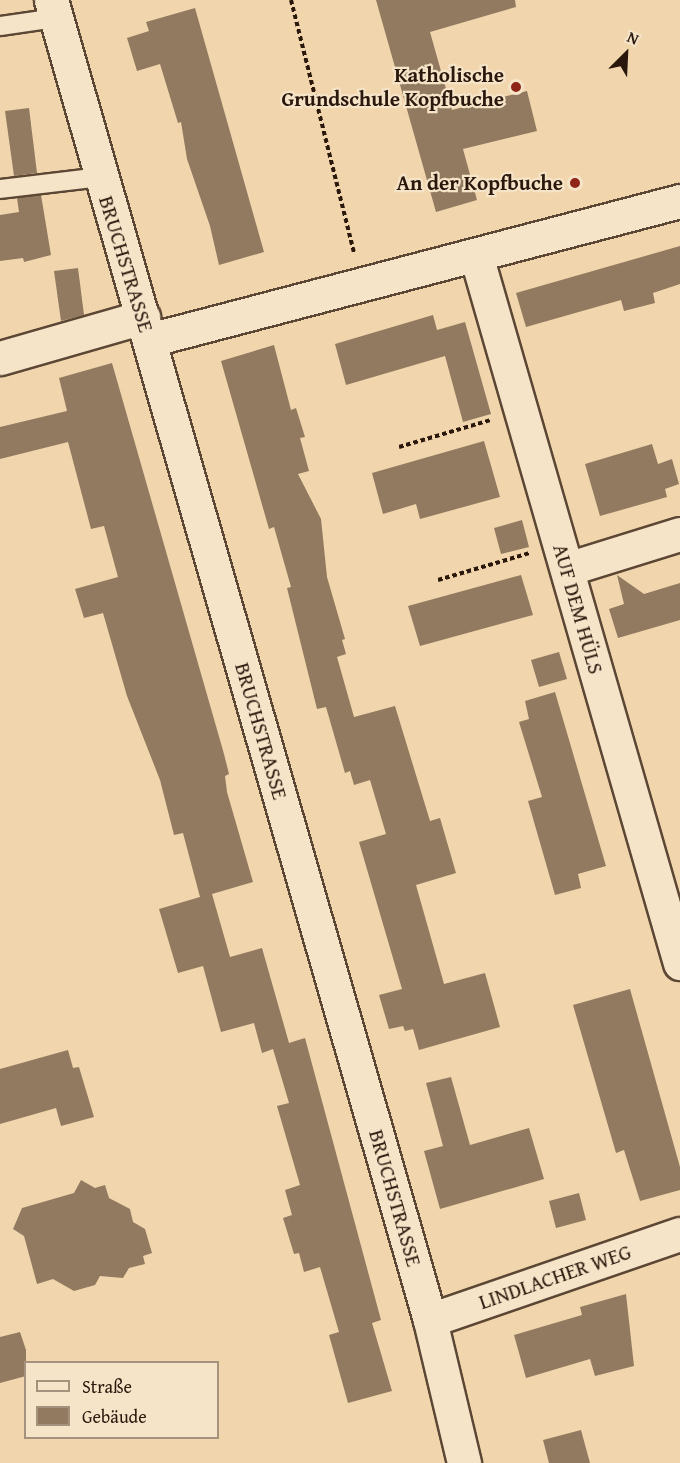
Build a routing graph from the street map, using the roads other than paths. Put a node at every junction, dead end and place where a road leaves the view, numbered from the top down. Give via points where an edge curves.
1 (54, 9) edge
2 (0, 26) edge
3 (100, 177) junction
4 (0, 189) edge
5 (680, 201) edge
6 (476, 255) junction
7 (146, 328) junction
8 (0, 358) edge
9 (680, 534) edge
10 (563, 556) junction
11 (668, 873) edge
12 (680, 963) edge
13 (680, 1234) edge
14 (429, 1320) junction
15 (464, 1463) edge

1 - 2 lane
1 - 3 street, BRUCHSTRASSE
3 - 4 lane
3 - 7 street, BRUCHSTRASSE
5 - 6 street
6 - 7 street via 362,285
6 - 10 street, AUF DEM HÜLS
7 - 8 street
7 - 14 street, BRUCHSTRASSE
9 - 10 street
10 - 11 street, AUF DEM HÜLS
11 - 12 street, AUF DEM HÜLS
13 - 14 street, LINDLACHER WEG
14 - 15 street, BRUCHSTRASSE

